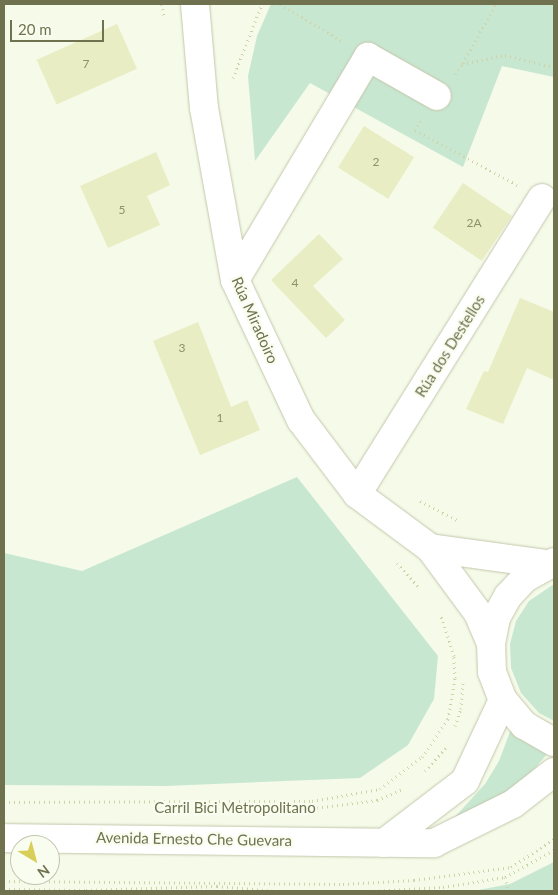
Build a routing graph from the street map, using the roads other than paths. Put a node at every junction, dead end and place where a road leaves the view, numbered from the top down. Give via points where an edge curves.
1 (195, 4) edge
2 (437, 96) road end
3 (542, 198) road end
4 (234, 280) junction
5 (357, 494) junction
6 (430, 548) junction
7 (551, 563) edge
8 (491, 643) junction
9 (503, 700) junction
10 (554, 742) edge
11 (554, 772) edge
12 (4, 838) edge
13 (384, 843) junction

1 - 4 street, Rúa Miradoiro via 204,108
2 - 4 street via 368,57
3 - 5 street, Rúa dos Destellos
4 - 5 street, Rúa Miradoiro via 301,420
5 - 6 street, Rúa Miradoiro
6 - 7 street, Rúa Miradoiro
6 - 8 street, Rúa Miradoiro via 478,613
7 - 8 street via 525,578 508,596 496,618
8 - 9 street via 492,672
9 - 10 street via 524,725
9 - 13 street via 465,780
11 - 13 street, Avenida Ernesto Che Guevara via 513,804 434,843
12 - 13 street, Avenida Ernesto Che Guevara

